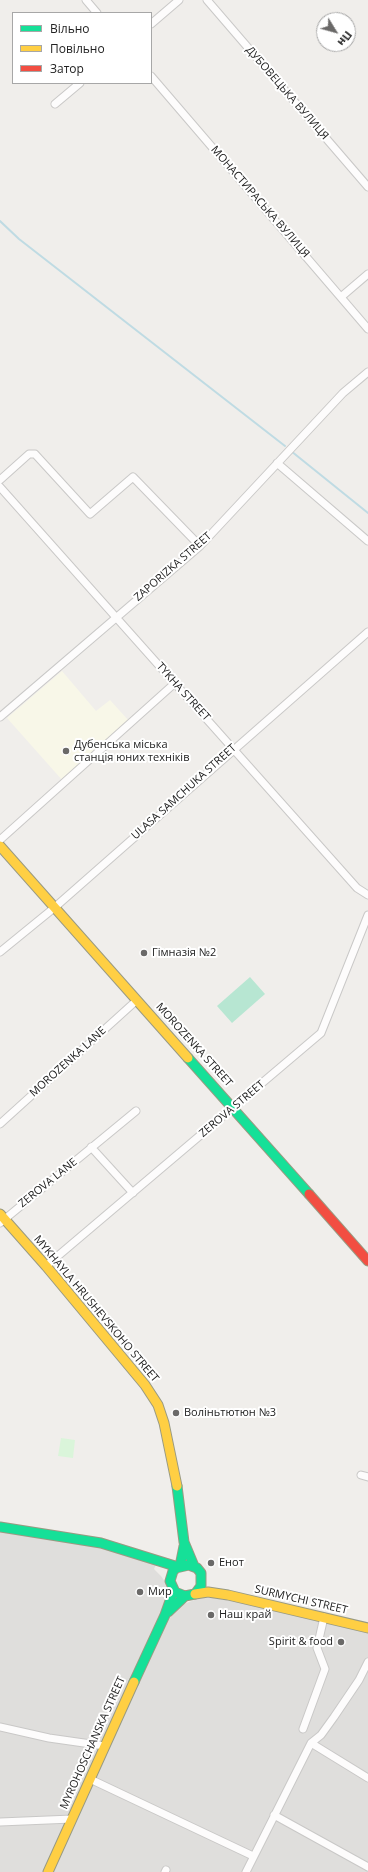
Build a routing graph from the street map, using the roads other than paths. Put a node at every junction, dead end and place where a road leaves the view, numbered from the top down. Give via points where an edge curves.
1 (86, 0) edge
2 (179, 0) edge
3 (207, 0) edge
4 (96, 12) edge
5 (152, 23) edge
6 (152, 77) edge
7 (79, 84) edge
8 (55, 104) dead end
9 (368, 187) edge
10 (368, 274) edge
11 (341, 297) junction
12 (368, 329) edge
13 (368, 372) edge
14 (277, 463) junction
15 (0, 480) edge
16 (0, 486) edge
17 (368, 541) edge
18 (200, 546) junction
19 (117, 616) junction
20 (368, 632) edge
21 (175, 684) junction
22 (0, 717) edge
23 (234, 748) junction
24 (0, 840) edge
25 (0, 846) edge
26 (368, 895) edge
27 (54, 908) junction
28 (368, 915) edge
29 (0, 952) edge
30 (137, 1000) junction
31 (233, 1108) junction
32 (136, 1111) dead end
33 (0, 1124) edge
34 (91, 1147) junction
35 (133, 1193) junction
36 (1, 1218) edge
37 (368, 1261) edge
38 (46, 1266) junction
39 (0, 1527) edge
40 (184, 1542) junction
41 (157, 1562) junction
42 (180, 1566) junction
43 (194, 1566) junction
44 (202, 1576) junction
45 (171, 1584) junction
46 (195, 1594) junction
47 (228, 1595) junction
48 (185, 1596) junction
49 (165, 1615) junction
50 (324, 1617) junction
51 (368, 1628) edge
52 (368, 1662) edge
53 (0, 1726) edge
54 (303, 1729) dead end
55 (311, 1743) junction
56 (105, 1746) junction
57 (368, 1778) edge
58 (90, 1779) junction
59 (274, 1815) junction
60 (72, 1819) junction
61 (0, 1822) edge
62 (253, 1856) junction
63 (368, 1867) edge
64 (48, 1872) edge
65 (246, 1872) edge

1 - 4 street
2 - 5 street
3 - 9 street, ДУБОВЕЦЬКА ВУЛИЦЯ
6 - 11 street, МОНАСТИРАСЬКА ВУЛИЦЯ
7 - 8 street
10 - 11 street
11 - 12 street, МОНАСТИРАСЬКА ВУЛИЦЯ
13 - 14 street, ZAPORIZKA STREET via 343,394
14 - 17 street
14 - 18 street, ZAPORIZKA STREET
15 - 18 street via 29,454 35,454 90,514 133,477
16 - 19 street, TYKHA STREET
18 - 19 street, ZAPORIZKA STREET
19 - 21 street, TYKHA STREET
19 - 22 street, ZAPORIZKA STREET
20 - 23 street, ULASA SAMCHUKA STREET
21 - 23 street, TYKHA STREET
21 - 24 street
23 - 26 street, TYKHA STREET via 357,888
23 - 27 street, ULASA SAMCHUKA STREET
25 - 27 main road, MOROZENKA STREET
27 - 29 street, ULASA SAMCHUKA STREET
27 - 30 main road, MOROZENKA STREET
28 - 31 street, ZEROVA STREET via 321,1033
30 - 31 main road, MOROZENKA STREET
30 - 33 street, MOROZENKA LANE
31 - 35 street, ZEROVA STREET
31 - 37 main road, MOROZENKA STREET
32 - 34 street, ZEROVA LANE
34 - 35 street
34 - 36 street, ZEROVA LANE
35 - 38 street, ZEROVA STREET
36 - 38 main road, MYKHAYLA HRUSHEVSKOHO STREET
38 - 40 main road, MYKHAYLA HRUSHEVSKOHO STREET via 145,1385 158,1405 174,1467
39 - 41 main road via 101,1543
40 - 42 main road, MYKHAYLA HRUSHEVSKOHO STREET via 184,1555
40 - 43 main road, MYKHAYLA HRUSHEVSKOHO STREET via 188,1557
41 - 42 main road
41 - 45 main road
42 - 43 main road
42 - 45 main road via 173,1572
43 - 44 main road
44 - 46 main road via 201,1586
44 - 47 main road
45 - 48 main road via 180,1595
45 - 49 main road via 171,1598
46 - 47 main road via 208,1592
46 - 48 main road
47 - 50 main road, SURMYCHI STREET
48 - 49 main road
49 - 56 main road, MYROHOSCHANSKA STREET
50 - 51 main road, SURMYCHI STREET
50 - 54 street via 317,1648 325,1669
52 - 55 street via 334,1718
53 - 56 street via 49,1738
55 - 57 street
55 - 59 street
56 - 58 main road, MYROHOSCHANSKA STREET
58 - 60 main road, MYROHOSCHANSKA STREET
58 - 62 street
59 - 62 street
59 - 63 street
60 - 61 street
60 - 64 main road, MYROHOSCHANSKA STREET
62 - 65 street

